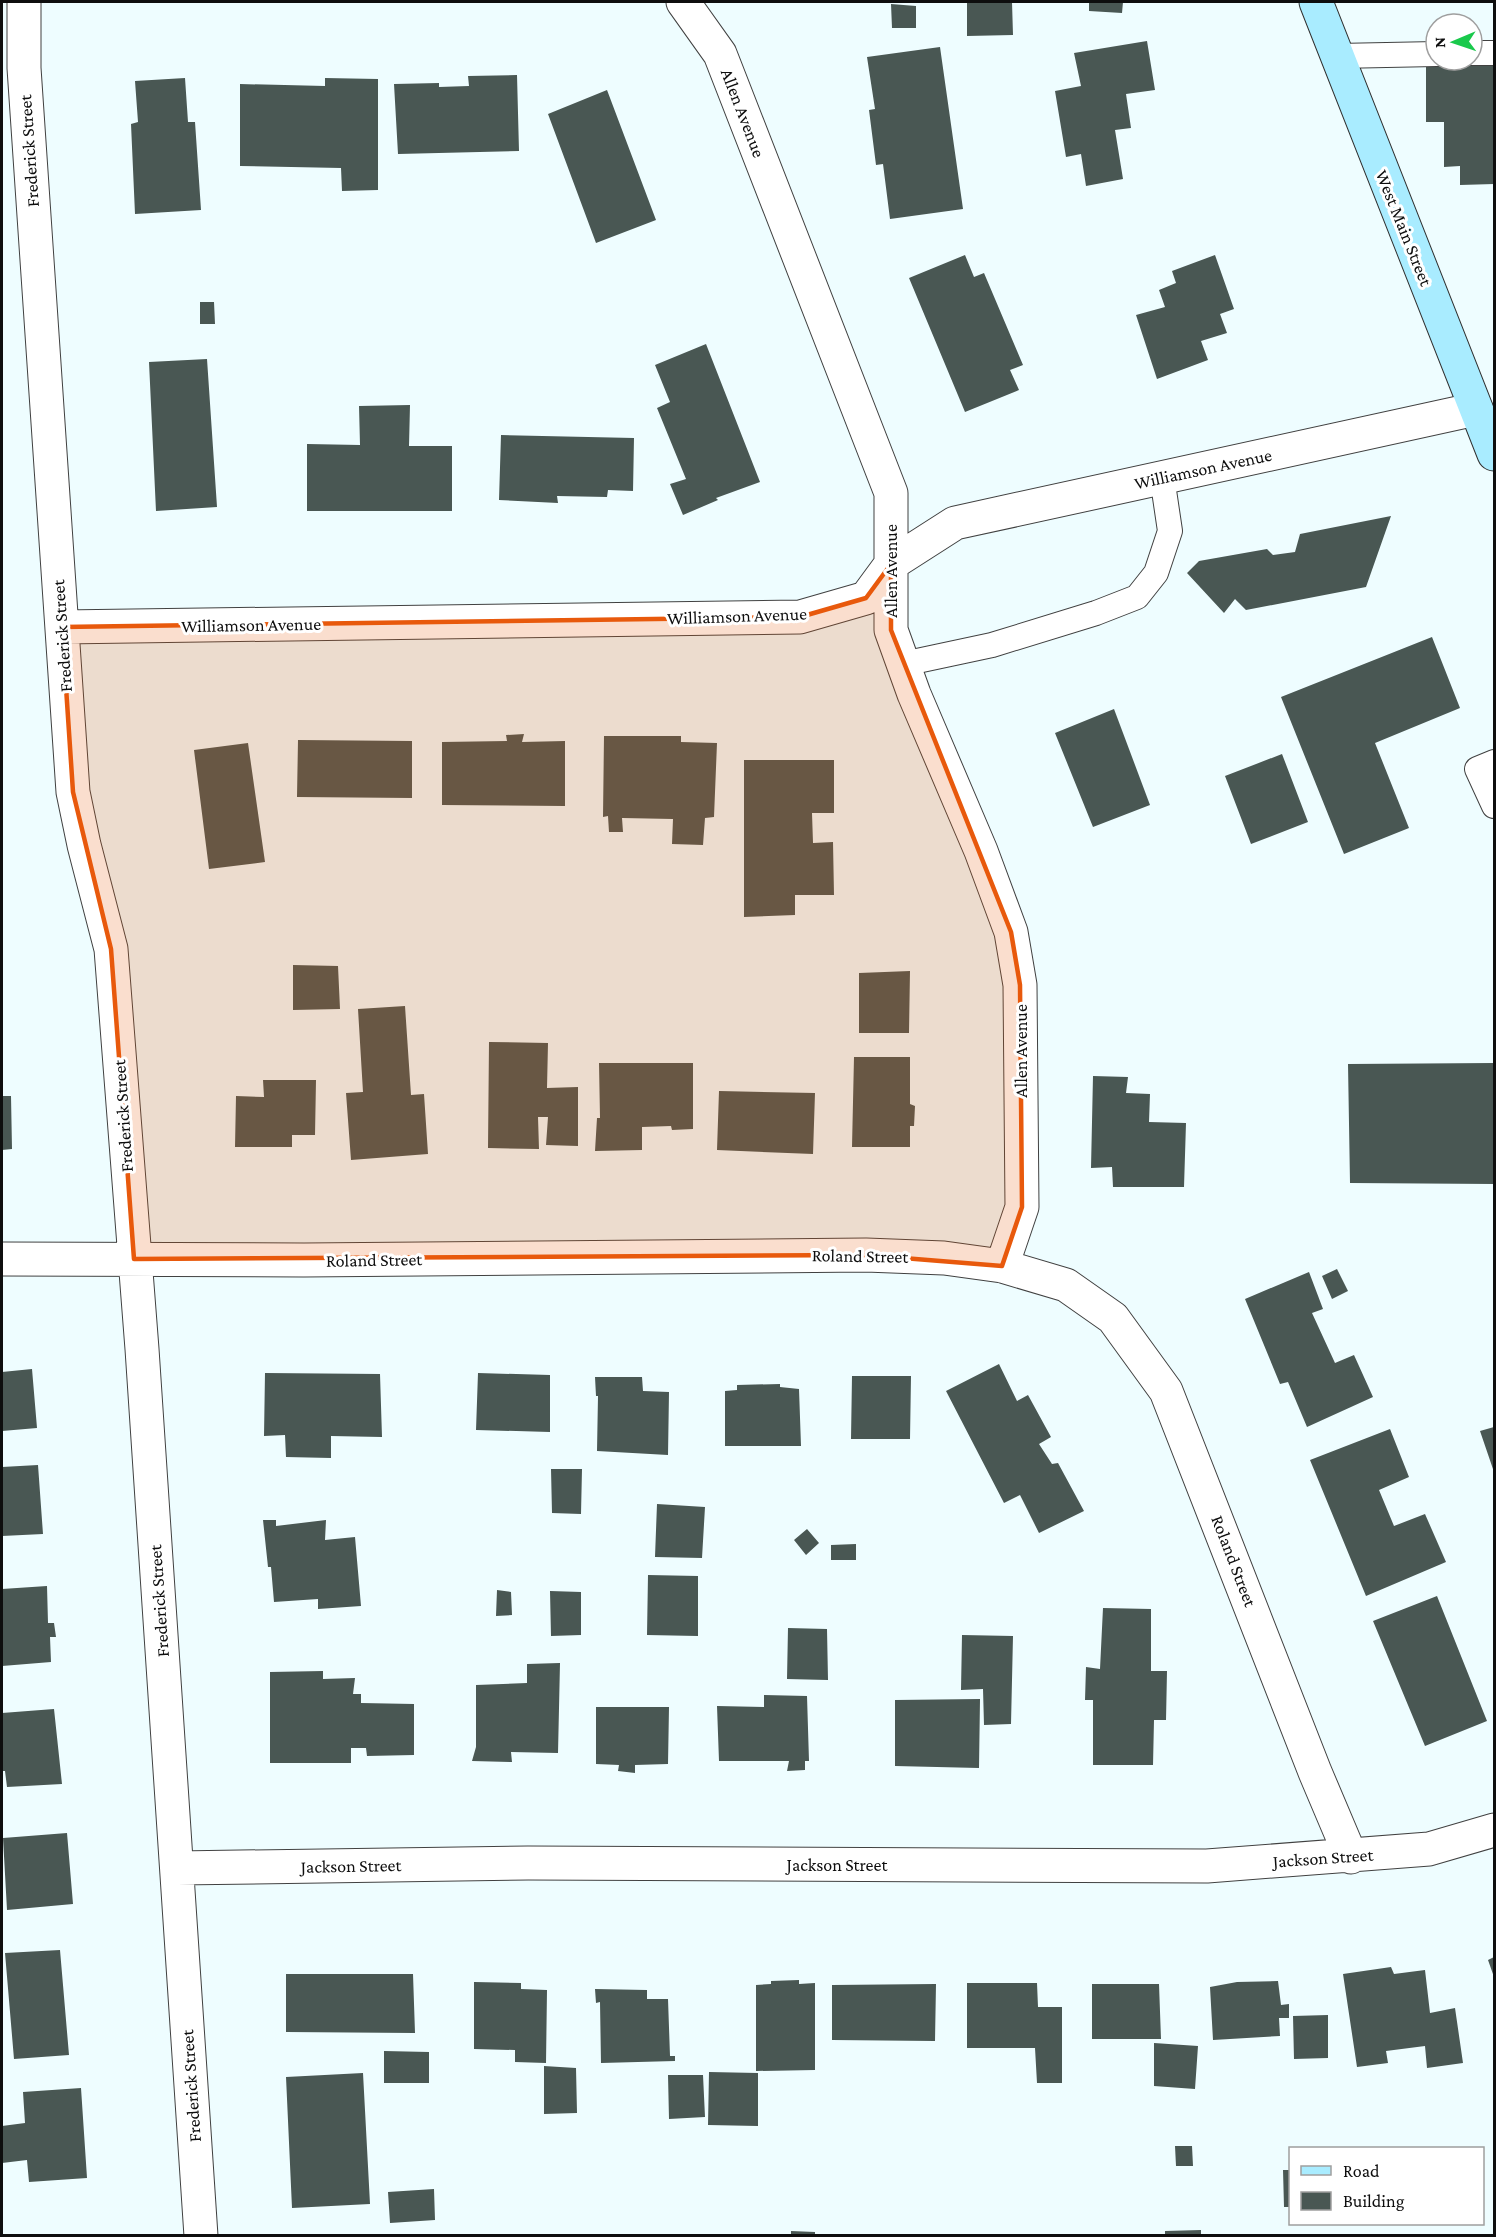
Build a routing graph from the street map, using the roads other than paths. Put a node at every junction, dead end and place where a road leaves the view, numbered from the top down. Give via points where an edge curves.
1 (24, 2) edge
2 (683, 2) edge
3 (1316, 2) edge
4 (1424, 54) edge
5 (1337, 56) junction
6 (1476, 409) junction
7 (1494, 454) edge
8 (1162, 477) junction
9 (891, 564) junction
10 (62, 627) junction
11 (903, 663) junction
12 (1494, 762) edge
13 (1494, 806) edge
14 (2, 1259) edge
15 (134, 1259) junction
16 (1002, 1266) junction
17 (1494, 1830) edge
18 (1351, 1857) junction
19 (177, 1868) junction
20 (201, 2235) edge

1 - 10 street, Frederick Street via 24,68
2 - 9 street, Allen Avenue via 720,54 891,493
3 - 5 main road, West Main Street
4 - 5 lane
5 - 6 main road, West Main Street
6 - 7 main road, West Main Street
6 - 8 street, Williamson Avenue
8 - 9 street, Williamson Avenue via 955,523
8 - 11 lane via 1170,531 1156,573 1137,597 992,645
9 - 10 street, Williamson Avenue via 866,598 800,617
9 - 11 street, Allen Avenue via 891,630
10 - 15 street, Frederick Street via 73,792 111,949
11 - 16 street, Allen Avenue via 1011,932 1020,985 1022,1207
12 - 13 lane via 1477,769
14 - 15 street, Roland Street
15 - 16 street, Roland Street via 866,1255 944,1258
15 - 19 street, Frederick Street
16 - 18 street, Roland Street via 1066,1286 1113,1318 1166,1391
17 - 18 street, Jackson Street via 1429,1849
18 - 19 street, Jackson Street via 1207,1866 528,1863
19 - 20 street, Frederick Street

